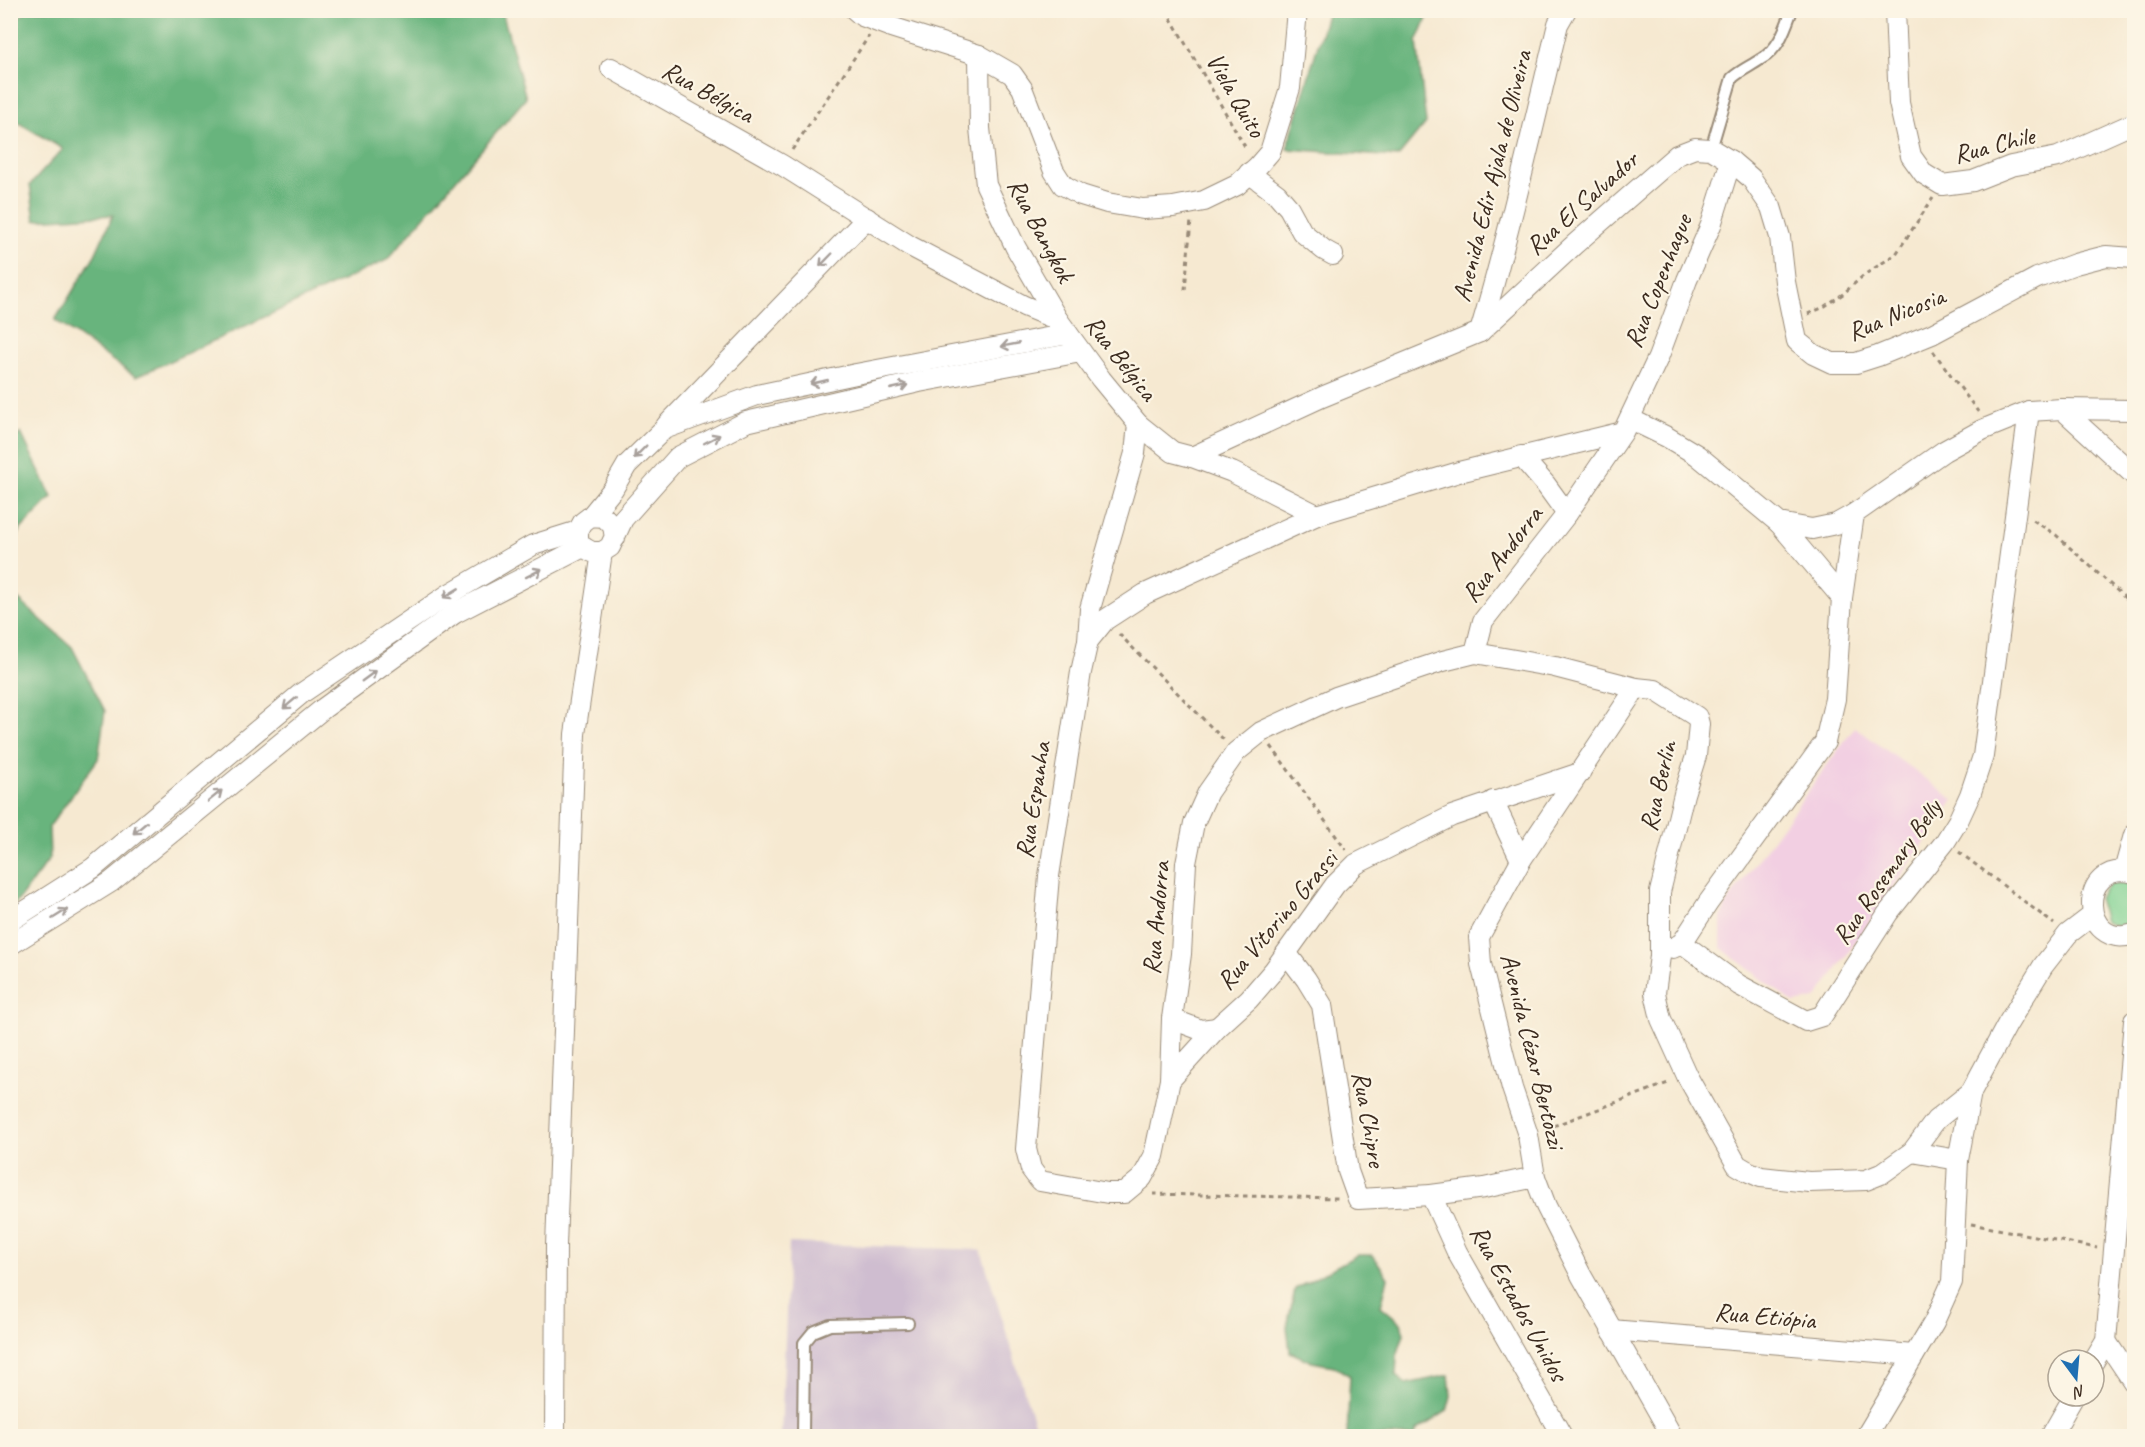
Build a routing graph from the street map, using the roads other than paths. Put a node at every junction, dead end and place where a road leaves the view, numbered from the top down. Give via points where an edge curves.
1 (855, 10) edge
2 (1297, 10) edge
3 (1566, 10) edge
4 (1792, 10) edge
5 (1895, 10) edge
6 (979, 56) junction
7 (611, 68) dead end
8 (2134, 123) edge
9 (1711, 149) junction
10 (1731, 161) junction
11 (1253, 170) junction
12 (867, 218) junction
13 (1333, 255) dead end
14 (2134, 258) edge
15 (1063, 327) junction
16 (1480, 332) junction
17 (1081, 352) junction
18 (2062, 409) junction
19 (2134, 410) edge
20 (2029, 411) junction
21 (1138, 424) junction
22 (1627, 426) junction
23 (664, 429) junction
24 (1521, 456) junction
25 (1192, 457) junction
26 (2134, 475) edge
27 (1567, 514) junction
28 (1854, 514) junction
29 (1317, 515) junction
30 (1779, 523) junction
31 (594, 537) junction
32 (1842, 598) junction
33 (1088, 641) junction
34 (1475, 653) junction
35 (1636, 688) junction
36 (1580, 773) junction
37 (1493, 801) junction
38 (2134, 835) edge
39 (1521, 860) junction
40 (2129, 872) edge
41 (2093, 915) junction
42 (10, 921) edge
43 (2134, 934) edge
44 (1682, 943) junction
45 (10, 945) edge
46 (1287, 954) junction
47 (1660, 956) junction
48 (1172, 1019) junction
49 (2134, 1021) edge
50 (1217, 1028) junction
51 (1170, 1080) junction
52 (1971, 1092) junction
53 (1912, 1152) junction
54 (1958, 1160) junction
55 (1535, 1177) junction
56 (1124, 1193) joint
57 (1431, 1195) junction
58 (908, 1323) dead end
59 (1611, 1330) junction
60 (2106, 1341) junction
61 (2102, 1348) edge
62 (1914, 1355) junction
63 (2134, 1383) edge
64 (2067, 1408) edge
65 (555, 1437) edge
66 (803, 1437) edge
67 (1562, 1437) edge
68 (1672, 1437) edge
69 (1866, 1437) edge
70 (2051, 1437) edge

1 - 6 street via 878,22
2 - 11 street via 1290,87 1270,152
3 - 16 street, Avenida Edir Ajala de Oliveira via 1558,24 1508,235
4 - 9 lane via 1780,40 1763,58 1732,78
5 - 8 street, Rua Chile via 1899,103 1911,156 1924,174 1942,184 1973,181 2011,166 2058,157
6 - 11 street via 1012,74 1022,88 1054,171 1063,185 1081,195 1143,209 1173,207 1204,201 1237,185
6 - 15 street, Rua Bangkok via 986,185 1016,248
7 - 12 street, Rua Bélgica
9 - 10 street
9 - 16 street, Rua El Salvador via 1695,148 1677,155
10 - 14 street, Rua Nicosia via 1751,178 1771,207 1780,237 1797,341 1832,363 1856,363 1923,338 2037,278 2075,264 2106,256
10 - 22 street, Rua Copenhague via 1711,225
11 - 13 street via 1289,208 1302,232
12 - 15 street, Rua Bélgica via 910,246
12 -> 23 street
15 - 17 street, Rua Bélgica
15 -> 23 street via 757,395
16 - 25 street, Avenida Edir Ajala de Oliveira via 1322,397
17 - 21 street, Rua Bélgica
31 -> 17 street via 623,519 678,457 746,422 919,382
18 - 19 street
18 - 20 street
18 - 26 street
20 - 28 street via 1944,451
20 - 44 street, Rua Rosemary Belly via 1983,756 1970,795 1946,842 1888,913 1822,1016 1806,1021 1739,985
21 - 25 street, Rua Bélgica via 1173,452
21 - 33 street via 1135,453 1090,609
22 - 24 street
22 - 27 street, Rua Andorra
22 - 30 street via 1667,437 1696,455
23 -> 31 street via 627,465
24 - 27 street
24 - 29 street
25 - 29 street, Rua Bélgica via 1263,486
27 - 34 street, Rua Andorra via 1483,621
28 - 30 street via 1836,524 1812,529
28 - 32 street
29 - 33 street, Rua Espanha via 1144,594 1105,620
30 - 32 street
31 -> 42 street via 532,546 446,596 302,693 93,868
45 -> 31 street via 111,882 324,708 455,613
31 - 65 street via 575,734 556,1234
32 - 44 street via 1835,699 1825,742
33 - 56 street, Rua Espanha via 1049,876 1026,1149 1030,1169 1040,1181
34 - 35 street, Rua Berlin via 1555,666
34 - 48 street, Rua Andorra via 1336,697 1261,732 1236,752 1208,792 1194,823 1186,863 1181,954
35 - 36 street, Avenida Cézar Bertozzi
35 - 47 street, Rua Berlin via 1655,690 1697,717 1699,724 1696,756 1660,892
36 - 37 street, Rua Vitorino Grassi
36 - 39 street, Avenida Cézar Bertozzi
37 - 39 street
37 - 46 street, Rua Vitorino Grassi via 1415,832 1356,864 1335,885
38 - 40 street
39 - 55 street, Avenida Cézar Bertozzi via 1479,937 1481,964 1528,1135
40 - 41 street via 2113,872 2097,885 2092,894
41 - 43 street via 2107,932 2118,936
41 - 52 street via 2068,934 2037,976
44 - 47 street
46 - 50 street, Rua Vitorino Grassi via 1249,999
46 - 57 street, Rua Chipre via 1322,1005 1348,1171 1358,1199
47 - 53 street via 1655,993 1661,1019 1687,1076 1737,1165 1761,1178 1809,1182 1866,1180
48 - 50 street via 1201,1029
48 - 51 street, Rua Andorra
49 - 60 street
50 - 51 street, Rua Vitorino Grassi
51 - 56 street, Rua Andorra via 1154,1156 1142,1178
52 - 53 street via 1936,1120
52 - 54 street
53 - 54 street
54 - 62 street via 1952,1282
55 - 57 street, Rua Chipre
55 - 59 street, Avenida Cézar Bertozzi via 1545,1206
57 - 67 street, Rua Estados Unidos via 1457,1252
58 - 66 lane via 830,1325 813,1332 804,1342
59 - 62 street, Rua Etiópia
59 - 68 street, Avenida Cézar Bertozzi
60 - 61 street
60 - 63 street
62 - 69 street
64 - 70 street

